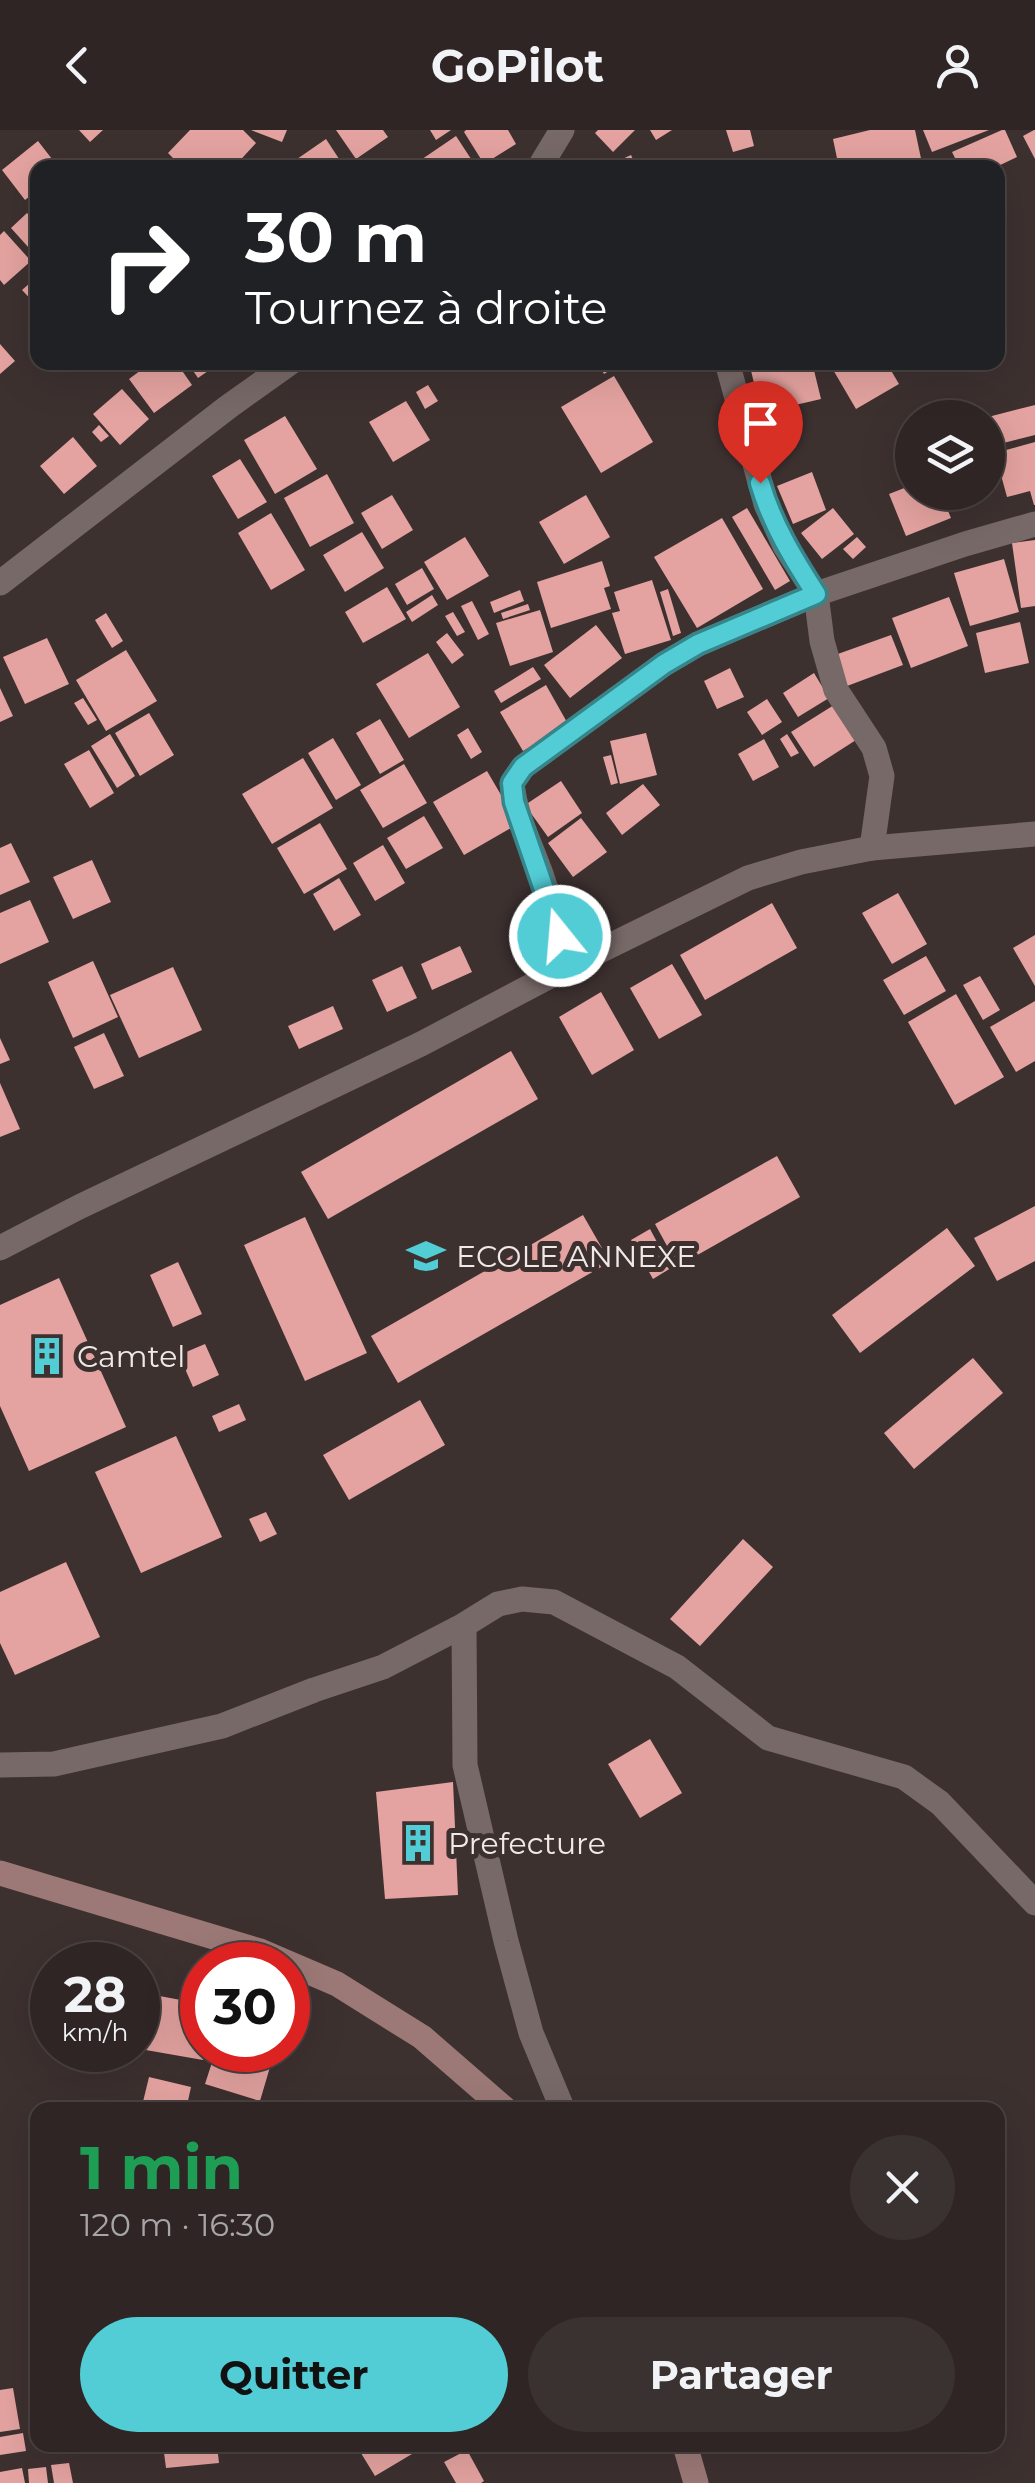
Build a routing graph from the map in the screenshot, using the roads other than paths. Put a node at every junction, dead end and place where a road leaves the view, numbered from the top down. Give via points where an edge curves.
1 (562, 130) edge
2 (544, 160) edge
3 (280, 370) edge
4 (729, 370) edge
5 (1035, 524) edge
6 (0, 583) edge
7 (816, 594) junction
8 (1035, 834) edge
9 (872, 848) junction
10 (572, 964) junction
11 (0, 1248) edge
12 (464, 1625) junction
13 (0, 1765) edge
14 (0, 1873) edge
15 (1035, 1903) edge
16 (497, 2102) edge
17 (560, 2102) edge
18 (687, 2452) edge
19 (696, 2483) edge

1 - 2 street
3 - 6 street
4 - 7 street via 766,504
5 - 7 street
7 - 9 street via 836,690 874,748 882,776
7 - 10 street via 664,664 523,767 512,783
8 - 9 street
9 - 10 street via 748,878
10 - 11 street via 364,1073
12 - 13 street via 382,1667 222,1726 54,1764
12 - 15 street via 498,1604 522,1598 554,1602 678,1667 768,1738 904,1777 940,1802
12 - 17 street via 465,1765 531,2033
14 - 16 main road via 260,1951 338,1984 422,2037
18 - 19 main road

